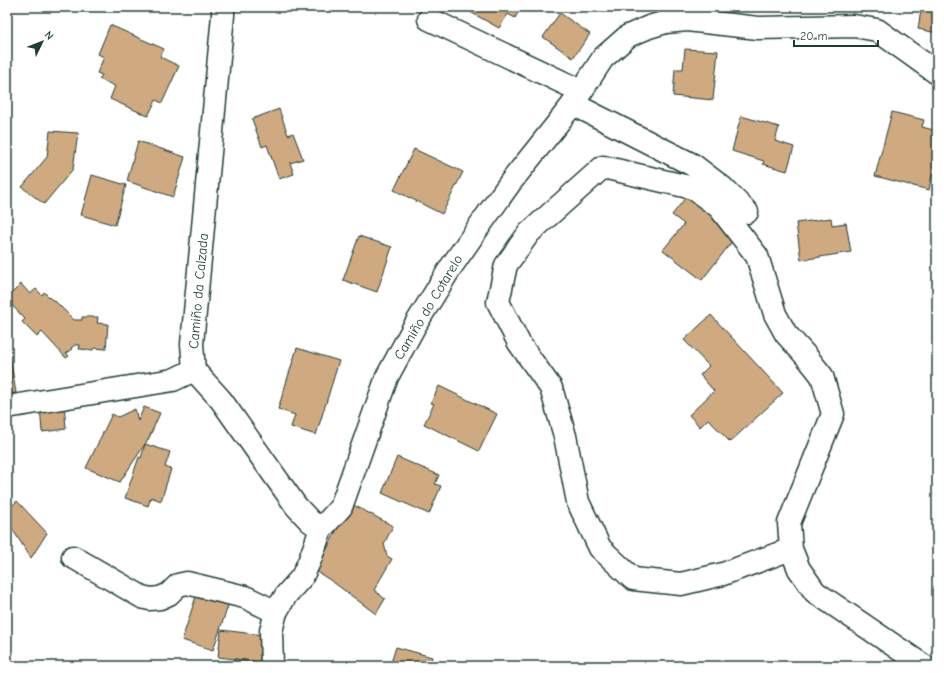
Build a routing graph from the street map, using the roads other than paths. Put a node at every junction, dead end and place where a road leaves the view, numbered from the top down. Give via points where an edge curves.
1 (223, 7) edge
2 (429, 19) dead end
3 (937, 73) edge
4 (577, 98) junction
5 (747, 212) dead end
6 (194, 370) junction
7 (7, 408) edge
8 (321, 529) junction
9 (791, 549) junction
10 (73, 557) dead end
11 (276, 612) junction
12 (272, 666) edge
13 (924, 666) edge

1 - 6 street, Camiño da Calzada via 192,344
2 - 4 street
3 - 4 street, Camiño do Cotarelo via 877,30 854,26 758,28 687,20 666,22 628,36 603,58
4 - 5 street via 693,165 723,188
4 - 8 street, Camiño do Cotarelo via 510,183 451,267 414,327 386,377 341,507
6 - 7 street via 173,380
6 - 8 street via 221,400 296,506
8 - 11 street via 302,577 286,595
9 - 9 street via 789,523 833,414 822,376 786,334 775,314 757,256 719,207 693,188 603,167 529,233 506,265 498,302 519,343 551,388 565,436 578,502 600,548 633,579 680,584 723,574
9 - 13 street via 799,570 815,592
10 - 11 street via 142,597 160,598 169,594 178,585 187,584 245,597
11 - 12 street via 272,630

